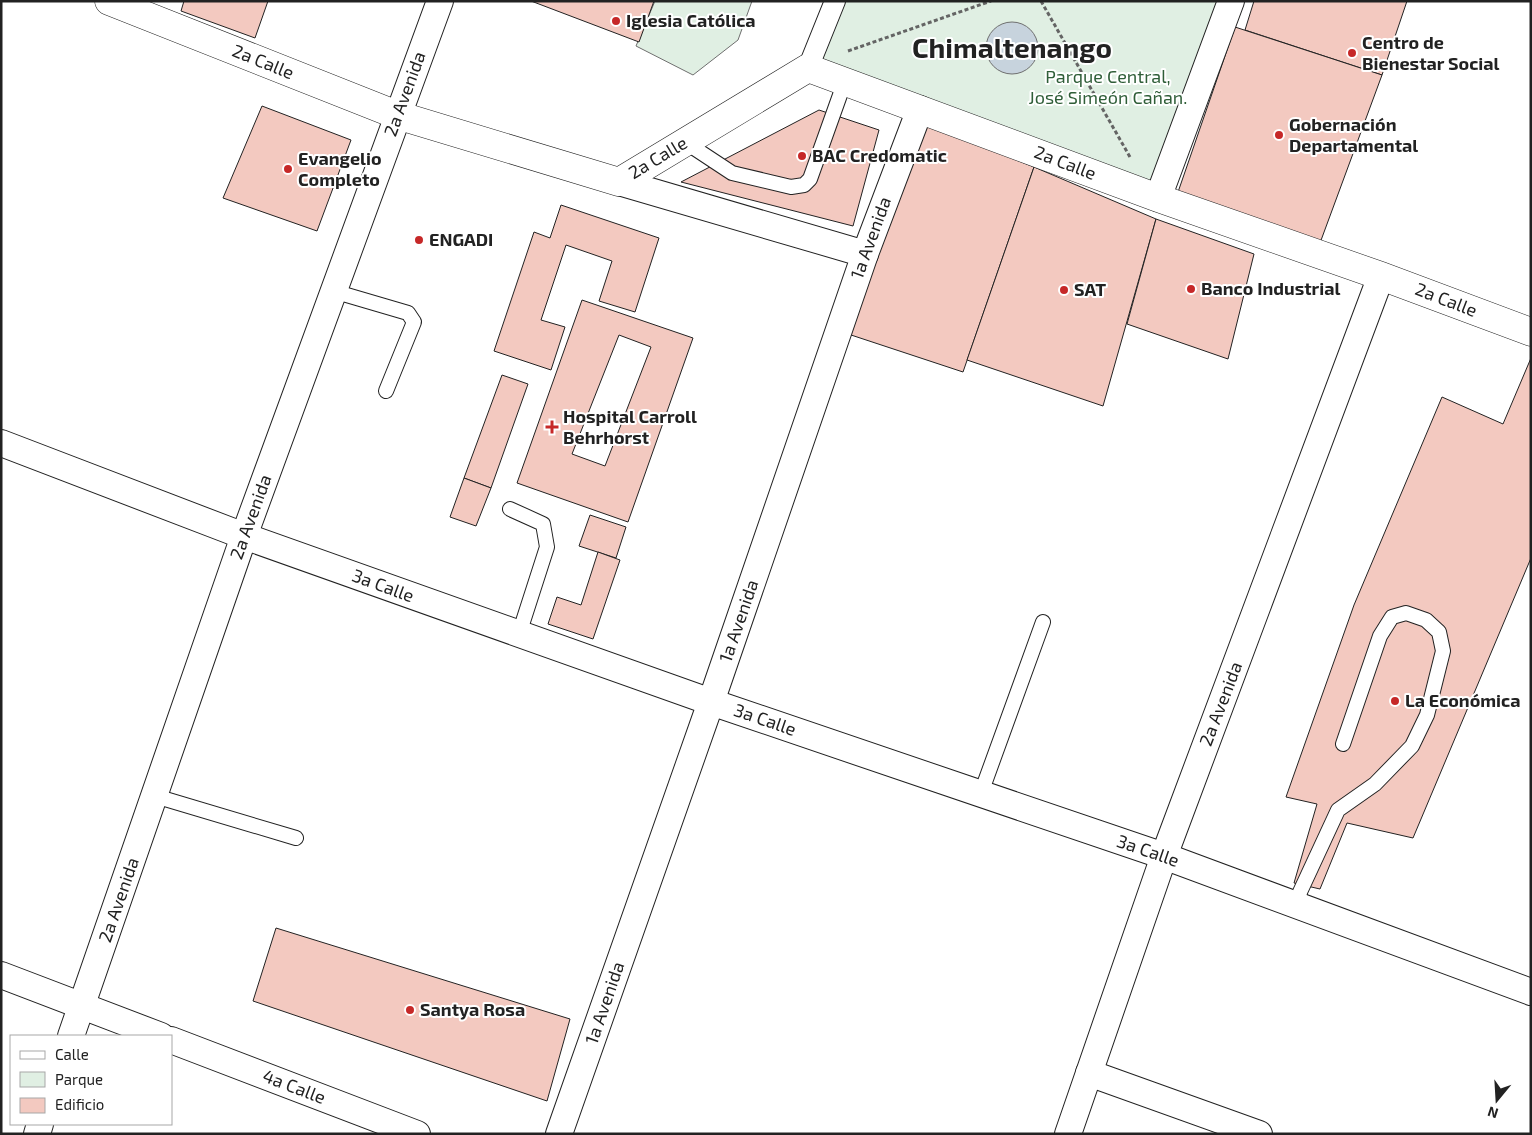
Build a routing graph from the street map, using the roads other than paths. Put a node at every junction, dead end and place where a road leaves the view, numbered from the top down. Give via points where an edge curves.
1 (109, 1) edge
2 (440, 1) edge
3 (835, 1) edge
4 (1230, 1) edge
5 (808, 68) junction
6 (845, 81) junction
7 (920, 108) junction
8 (397, 116) junction
9 (686, 142) junction
10 (619, 182) junction
11 (1158, 198) junction
12 (865, 254) junction
13 (1381, 276) junction
14 (333, 291) junction
15 (1531, 332) edge
16 (386, 391) dead end
17 (1, 443) edge
18 (510, 510) dead end
19 (244, 536) junction
20 (1043, 622) dead end
21 (519, 634) junction
22 (711, 702) junction
23 (1343, 744) dead end
24 (981, 793) junction
25 (155, 796) junction
26 (296, 838) dead end
27 (1164, 856) junction
28 (1298, 906) junction
29 (1, 976) edge
30 (1531, 992) edge
31 (82, 1006) junction
32 (71, 1035) edge
33 (158, 1035) edge
34 (172, 1040) edge
35 (1089, 1073) junction
36 (417, 1134) edge
37 (559, 1134) edge
38 (1068, 1134) edge
39 (1260, 1134) edge

1 - 8 main road, 2a Calle
2 - 8 street, 2a Avenida
3 - 5 street
4 - 11 street
5 - 6 main road, 2a Calle
5 - 9 main road, 2a Calle
6 - 7 main road, 2a Calle
6 - 9 lane via 810,179 804,185 791,187 732,173
7 - 11 main road, 2a Calle
7 - 12 street, 1a Avenida
8 - 10 main road, 2a Calle
8 - 14 street, 2a Avenida
9 - 10 main road, 2a Calle
10 - 12 street, 2a Calle
11 - 13 main road, 2a Calle
12 - 22 street, 1a Avenida
13 - 15 main road, 2a Calle
13 - 27 street, 2a Avenida
14 - 16 lane via 408,313 412,317 414,322
14 - 19 street, 2a Avenida
17 - 19 street, 3a Calle
18 - 21 lane via 543,524 547,547
19 - 21 street, 3a Calle
19 - 25 street, 2a Avenida
20 - 24 lane
21 - 22 street, 3a Calle
22 - 24 street, 3a Calle
22 - 37 street, 1a Avenida
23 - 28 lane via 1380,636 1392,617 1406,613 1426,620 1439,632 1443,651 1427,715 1412,746 1374,784 1338,810 1300,892
24 - 27 street, 3a Calle
25 - 26 lane
25 - 31 street, 2a Avenida
27 - 28 street, 3a Calle
27 - 35 street, 2a Avenida
28 - 30 street, 3a Calle
29 - 31 street
31 - 32 street, 2a Avenida
31 - 33 street
34 - 36 street, 4a Calle
35 - 38 street, 2a Avenida
35 - 39 street

